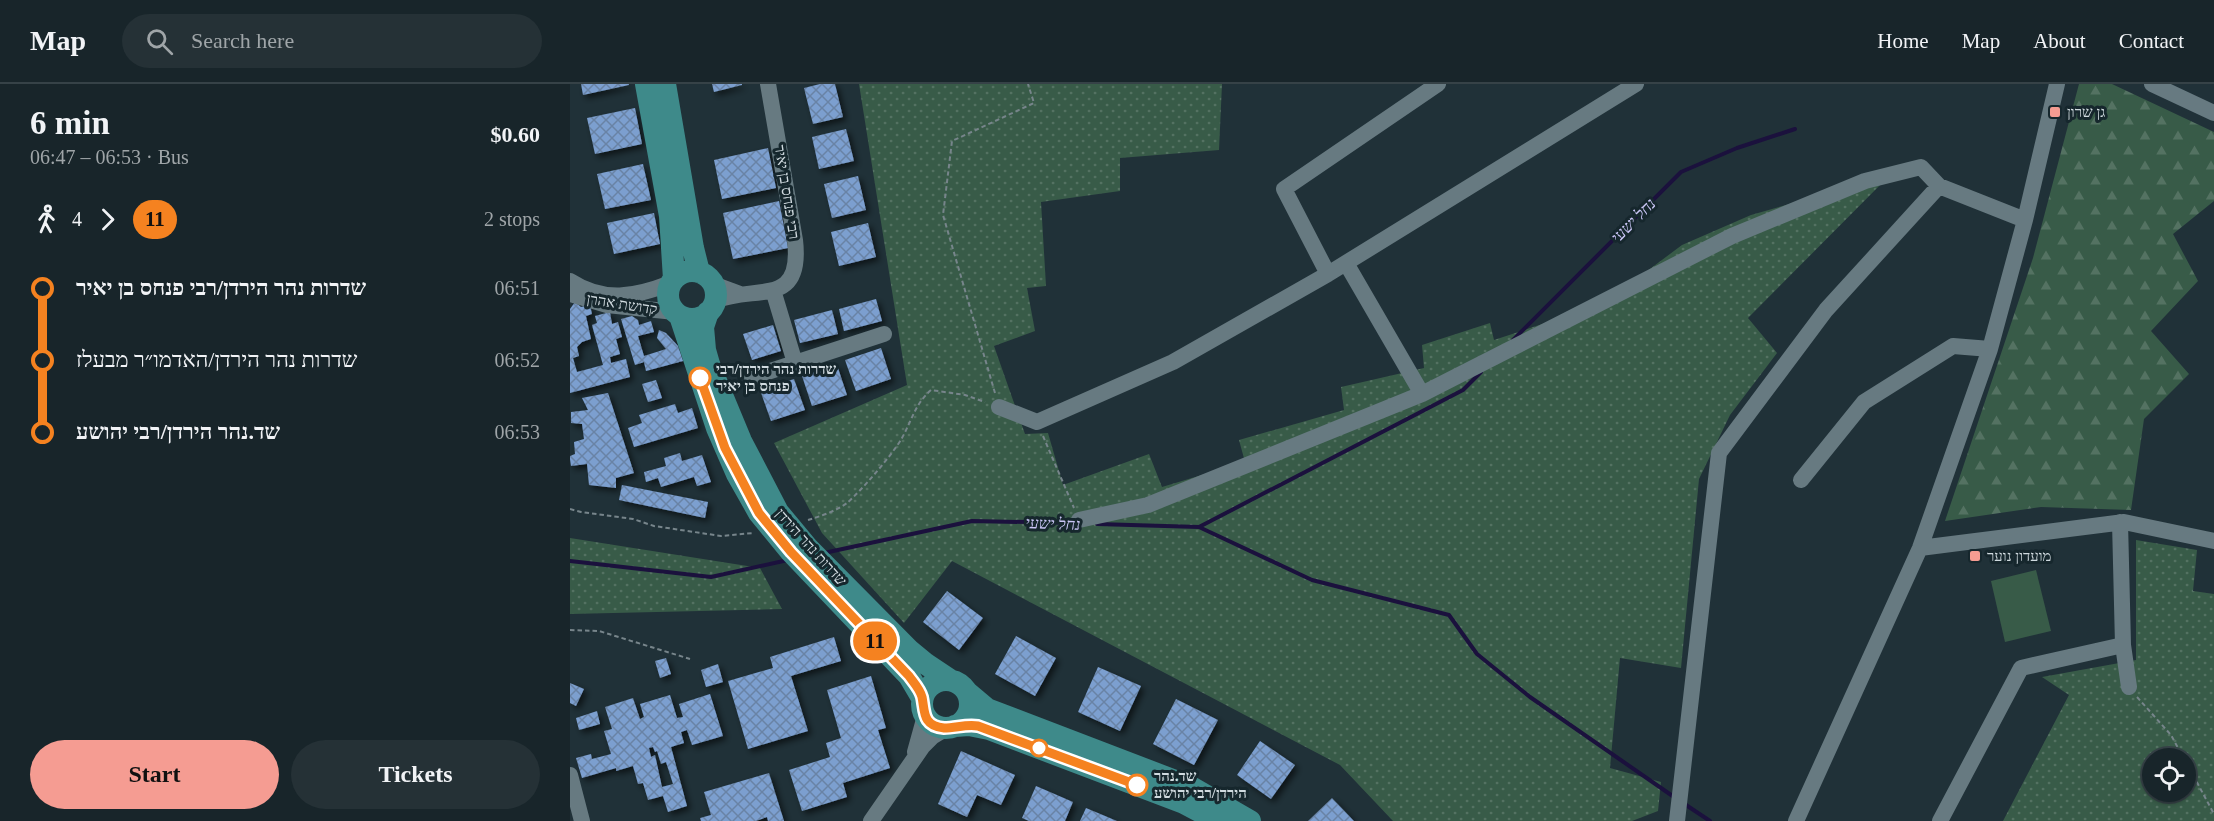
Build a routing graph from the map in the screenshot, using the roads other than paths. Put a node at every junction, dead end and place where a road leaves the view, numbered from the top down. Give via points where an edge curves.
1 (646, 84) edge
2 (665, 84) edge
3 (768, 84) edge
4 (1438, 84) edge
5 (1636, 84) edge
6 (2057, 84) edge
7 (2152, 84) edge
8 (2214, 113) edge
9 (1939, 186) junction
10 (2025, 220) junction
11 (1346, 262) junction
12 (1328, 274) junction
13 (570, 281) edge
14 (673, 281) junction
15 (773, 290) junction
16 (709, 292) junction
17 (570, 294) edge
18 (677, 314) junction
19 (884, 334) dead end
20 (1990, 349) junction
21 (795, 363) junction
22 (753, 377) dead end
23 (1422, 394) junction
24 (999, 407) road end
25 (1801, 480) dead end
26 (764, 519) junction
27 (1079, 520) road end
28 (2120, 522) junction
29 (2214, 541) edge
30 (1920, 548) junction
31 (2123, 645) junction
32 (959, 686) junction
33 (2129, 687) road end
34 (924, 707) junction
35 (951, 727) junction
36 (907, 769) junction
37 (570, 775) edge
38 (582, 821) edge
39 (872, 821) edge
40 (1218, 821) edge
41 (1250, 821) edge
42 (1677, 821) edge
43 (1796, 821) edge
44 (1940, 821) edge

1 - 14 main road via 671,225
2 - 16 main road, שדרות נהר הירדן via 693,248
3 - 15 street, רבי פנחס בן יאיר via 796,260 791,279
4 - 12 street via 1284,189
5 - 11 street
6 - 10 street
7 - 8 street
9 - 10 street
9 - 23 street via 1921,167 1865,181 1732,236
9 - 42 street via 1826,310 1719,453
10 - 20 street
11 - 12 street
11 - 23 street
12 - 24 street via 1173,362 1037,422
13 - 14 street, קדושת אהרן via 591,291 623,296 648,292
14 - 16 main road via 686,272
14 - 18 main road via 668,295
15 - 16 street via 723,297
15 - 21 street
16 - 18 main road via 694,319
16 - 26 main road, שדרות נהר הירדן via 703,327 705,350 741,441
17 - 18 street, קדושת אהרן via 607,305
18 - 26 main road, שדרות נהר הירדן via 717,428 737,474
19 - 21 street
20 - 25 street via 1953,346 1864,402
20 - 30 street
21 - 22 street
23 - 27 street via 1148,505
26 - 32 main road, שדרות נהר הירדן via 808,548 909,650
26 - 34 main road, שדרות נהר הירדן via 909,676 918,687
28 - 29 street
28 - 30 street
28 - 31 street
30 - 43 street
31 - 33 street
31 - 44 street via 2021,668
32 - 34 main road via 936,682 930,686
32 - 35 main road via 970,701 967,716
32 - 41 main road, שדרות נהר הירדן via 987,710 1191,788
34 - 35 main road via 934,725
34 - 36 street via 915,752
35 - 36 street via 932,737
35 - 40 main road via 989,729 1184,803
36 - 39 street
37 - 38 street

